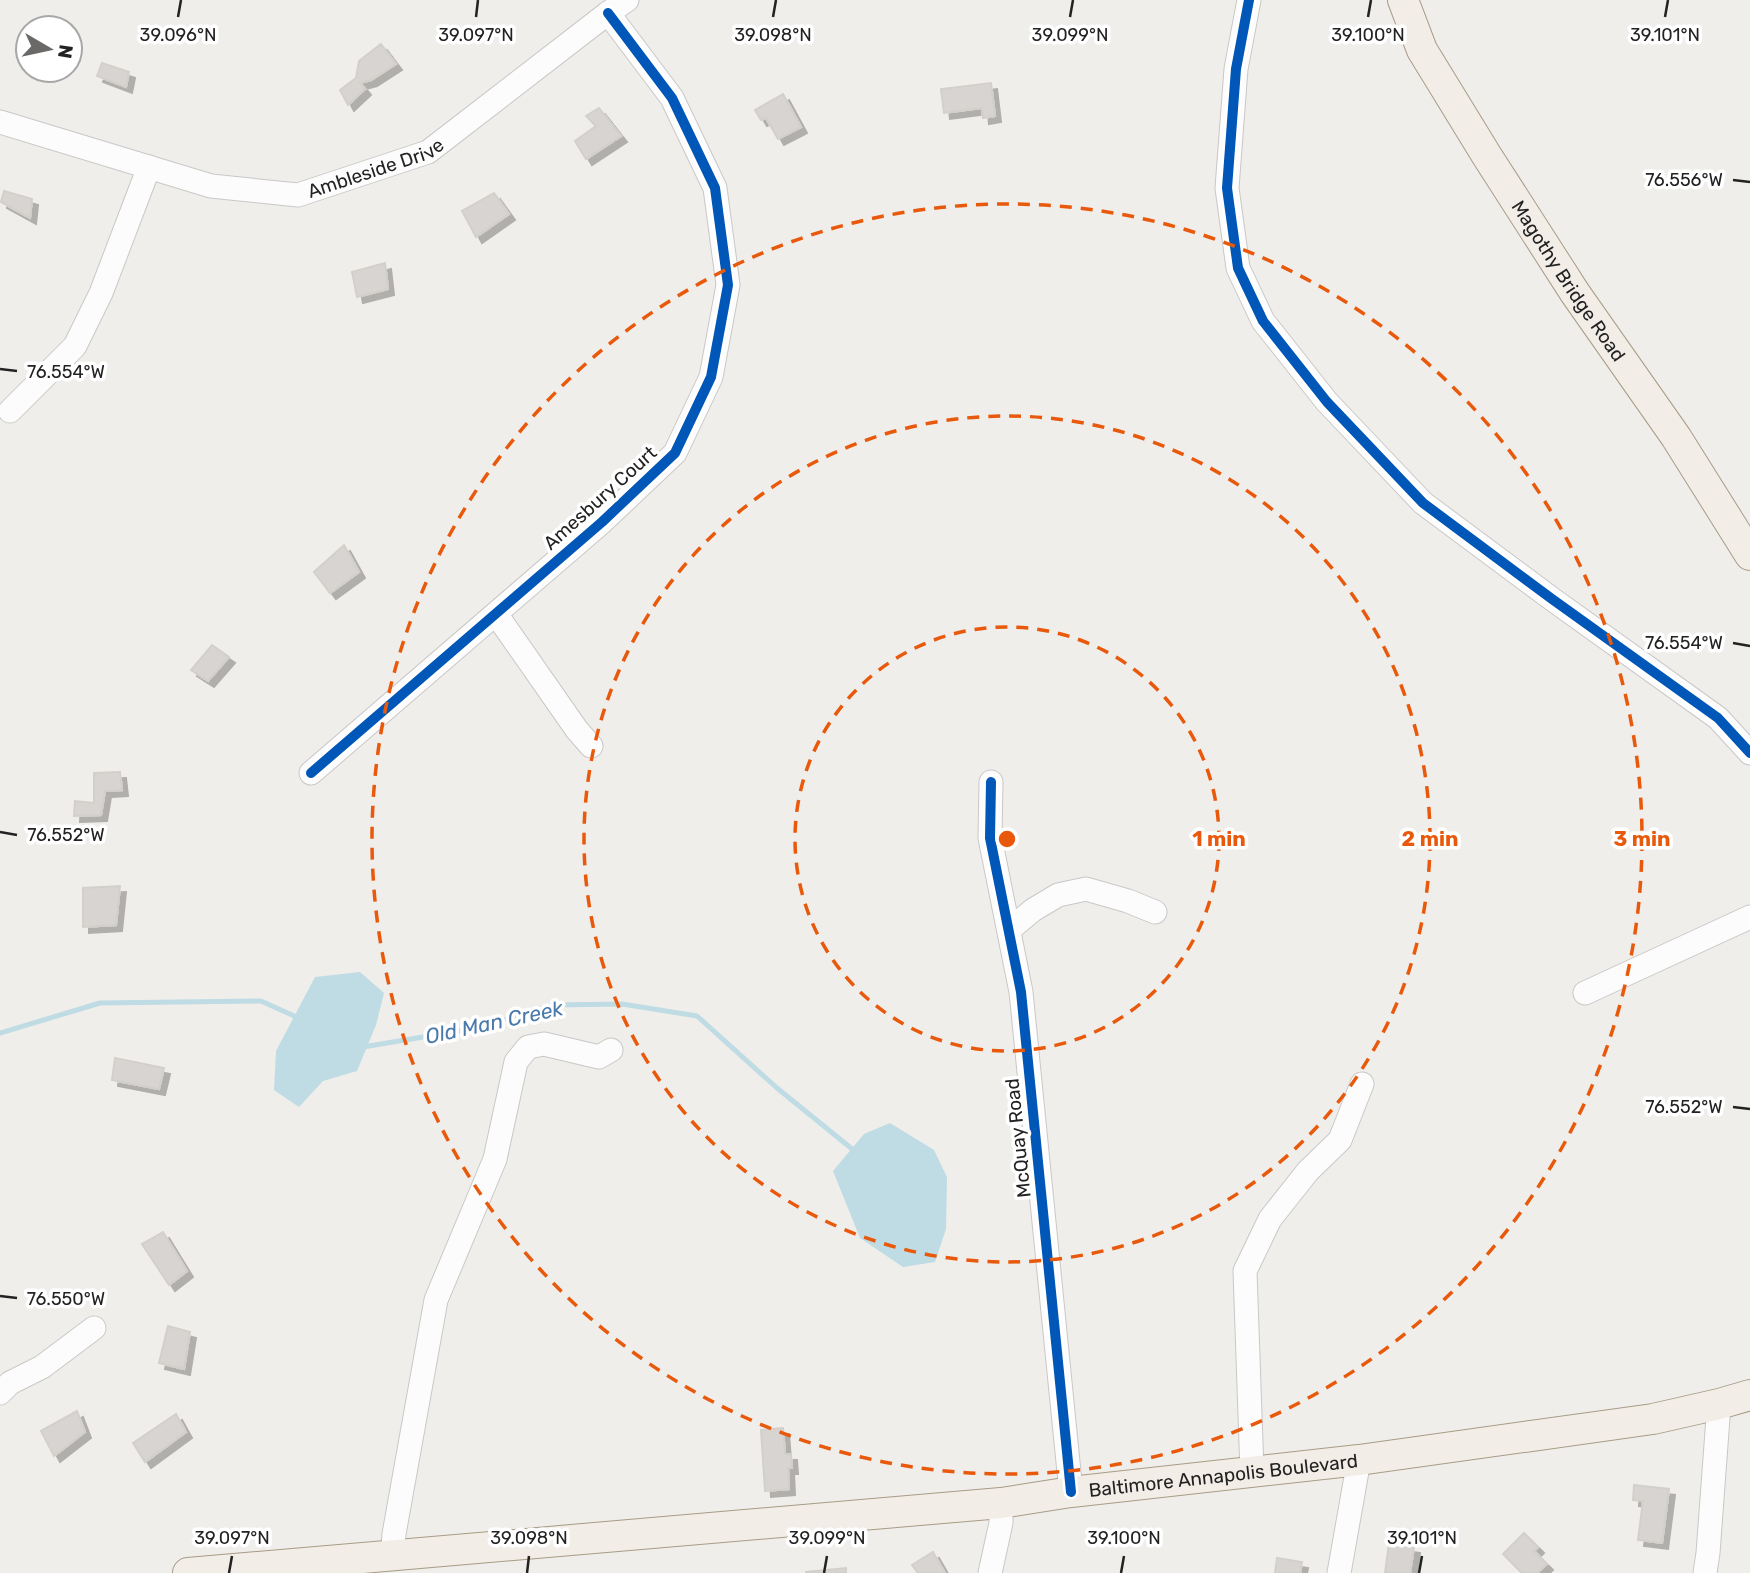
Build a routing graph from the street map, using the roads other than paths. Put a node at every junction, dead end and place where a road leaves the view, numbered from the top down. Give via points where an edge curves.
1 (1403, 0) edge
2 (1246, 1) edge
3 (618, 6) edge
4 (0, 122) edge
5 (149, 167) junction
6 (10, 411) dead end
7 (1750, 555) edge
8 (496, 614) junction
9 (592, 746) dead end
10 (1750, 754) edge
11 (311, 773) dead end
12 (990, 782) dead end
13 (1155, 912) dead end
14 (1750, 916) edge
15 (1009, 930) junction
16 (1585, 993) dead end
17 (611, 1050) dead end
18 (1362, 1084) dead end
19 (94, 1328) dead end
20 (0, 1393) edge
21 (1750, 1395) edge
22 (1719, 1404) junction
23 (1359, 1460) junction
24 (1252, 1472) junction
25 (1071, 1492) junction
26 (1000, 1503) junction
27 (396, 1555) junction
28 (188, 1573) edge
29 (990, 1573) edge
30 (1339, 1573) edge
31 (1704, 1573) edge

1 - 7 main road, Magothy Bridge Road via 1422,50 1486,156
2 - 10 street via 1227,188 1238,268 1263,321 1327,402 1423,503 1718,718
3 - 5 street, Ambleside Drive via 428,152 298,195 211,186
3 - 8 street, Amesbury Court via 673,98 715,188 728,285 711,377 675,453
4 - 5 street, Ambleside Drive
5 - 6 street via 101,293 75,346
8 - 9 street
8 - 11 street, Amesbury Court
12 - 15 street, McQuay Road via 990,838
13 - 15 street via 1086,889 1058,895
14 - 16 street
15 - 25 street, McQuay Road via 1021,992
17 - 27 street via 599,1057 544,1044 528,1047 516,1062 495,1158 436,1300 394,1534
18 - 24 street via 1340,1140 1270,1219 1245,1270
19 - 20 street
21 - 22 main road, Baltimore Annapolis Boulevard
22 - 23 main road, Baltimore Annapolis Boulevard via 1653,1419
22 - 31 street
23 - 24 main road, Baltimore Annapolis Boulevard
23 - 30 street
24 - 25 main road, Baltimore Annapolis Boulevard
25 - 26 main road, Baltimore Annapolis Boulevard
26 - 27 main road, Baltimore Annapolis Boulevard
26 - 29 street
27 - 28 main road, Baltimore Annapolis Boulevard

